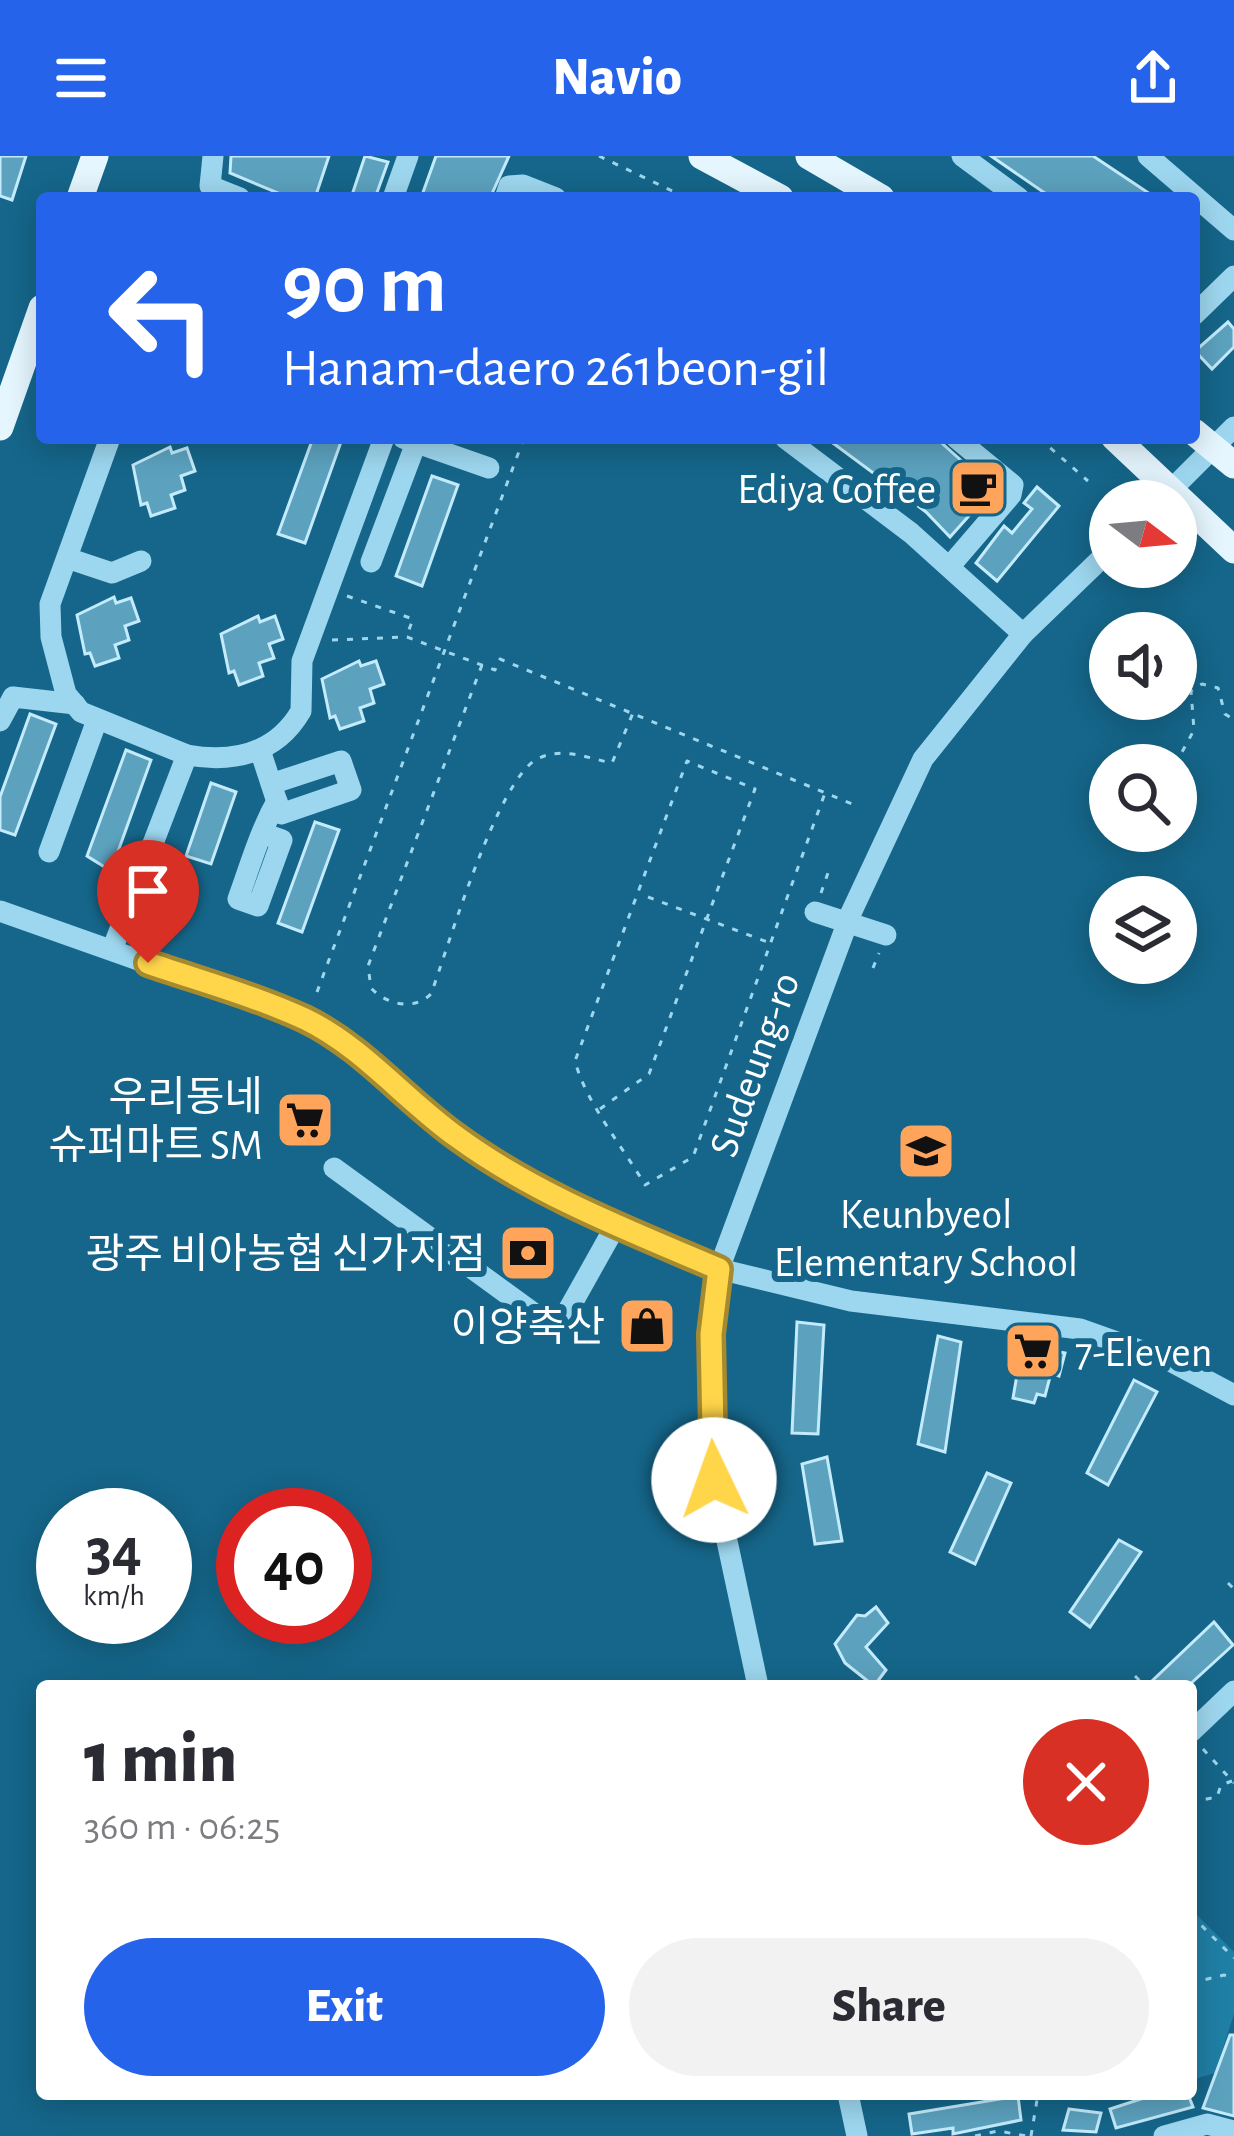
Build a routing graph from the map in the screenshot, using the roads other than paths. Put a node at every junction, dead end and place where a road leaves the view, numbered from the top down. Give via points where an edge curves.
1 (95, 156) edge
2 (213, 156) edge
3 (406, 156) edge
4 (702, 156) edge
5 (809, 156) edge
6 (962, 156) edge
7 (1148, 156) edge
8 (82, 192) edge
9 (226, 192) edge
10 (395, 192) edge
11 (507, 192) edge
12 (541, 192) edge
13 (769, 192) edge
14 (871, 192) edge
15 (1011, 192) edge
16 (1190, 192) edge
17 (1200, 201) edge
18 (1234, 230) edge
19 (1234, 276) edge
20 (1200, 309) edge
21 (36, 325) edge
22 (0, 427) edge
23 (1219, 443) edge
24 (108, 444) edge
25 (382, 444) edge
26 (415, 444) edge
27 (424, 444) edge
28 (793, 444) edge
29 (963, 444) edge
30 (1120, 444) edge
31 (489, 468) dead end
32 (1153, 480) edge
33 (1181, 480) edge
34 (1197, 520) edge
35 (1234, 550) edge
36 (67, 558) junction
37 (141, 561) dead end
38 (371, 562) dead end
39 (950, 566) junction
40 (1089, 570) edge
41 (1023, 634) junction
42 (75, 704) junction
43 (97, 720) junction
44 (0, 721) edge
45 (260, 750) junction
46 (187, 755) junction
47 (262, 833) dead end
48 (49, 852) dead end
49 (0, 911) edge
50 (815, 912) road end
51 (886, 935) dead end
52 (112, 950) junction
53 (334, 1168) dead end
54 (616, 1226) junction
55 (719, 1269) junction
56 (1234, 1395) edge
57 (757, 1680) edge
58 (1234, 1690) edge
59 (1197, 1727) edge
60 (849, 2100) edge
61 (1234, 2131) edge
62 (857, 2136) edge
63 (1164, 2136) edge

1 - 8 main road
2 - 9 street via 210,186
3 - 10 street
4 - 13 main road
5 - 14 main road
6 - 15 street
7 - 16 street
11 - 12 street via 523,185
17 - 18 street
19 - 20 street
21 - 22 main road
23 - 33 street
24 - 36 street
25 - 45 street via 302,661 301,711
26 - 38 street
27 - 31 street
28 - 39 street
29 - 39 street via 1013,485
30 - 32 main road
34 - 35 main road
36 - 37 street via 112,573
36 - 42 street via 50,604 51,637
39 - 41 street
40 - 41 street, Sudeung-ro
41 - 55 street, Sudeung-ro via 941,732 903,796 851,913
42 - 43 street
42 - 44 street via 13,697
43 - 46 street
43 - 48 street
45 - 46 street via 233,759
45 - 47 street via 274,793
46 - 52 street
49 - 52 street
50 - 51 street, bridge
52 - 54 street via 305,1019 476,1151
53 - 54 street via 550,1325 565,1316
54 - 55 street
55 - 56 street via 850,1301 1080,1330 1170,1361
55 - 57 street, Sudeung-ro via 711,1334 714,1480
58 - 59 street
60 - 62 street
61 - 63 street via 1208,2124

